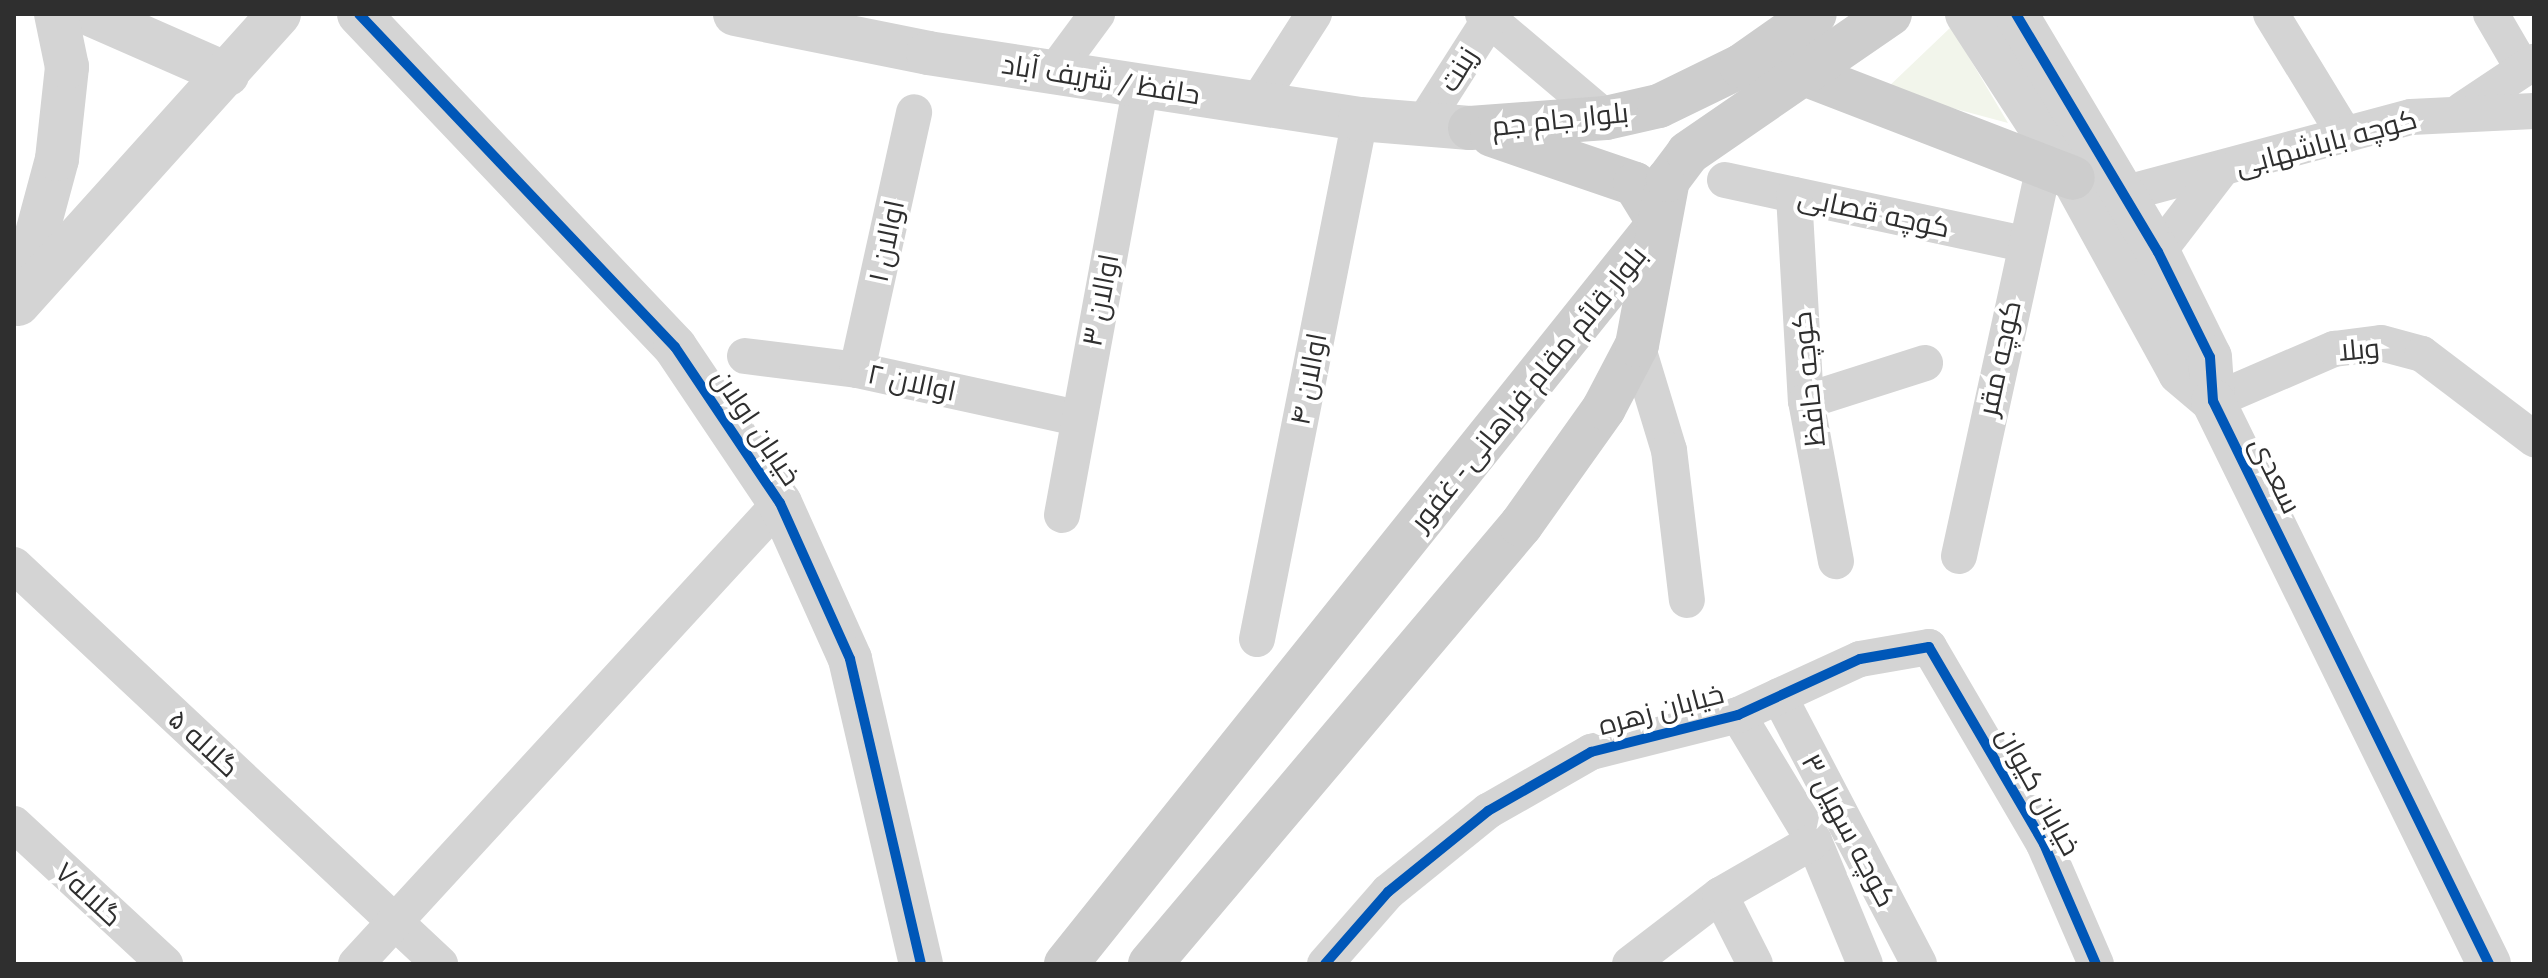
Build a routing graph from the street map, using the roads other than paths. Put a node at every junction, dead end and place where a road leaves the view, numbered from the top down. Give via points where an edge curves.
1 (56, 14) edge
2 (90, 14) edge
3 (279, 14) edge
4 (735, 14) edge
5 (1097, 14) edge
6 (1314, 14) edge
7 (1815, 14) edge
8 (1890, 14) edge
9 (1967, 14) edge
10 (2016, 14) edge
11 (2271, 14) edge
12 (2491, 14) edge
13 (1488, 16) edge
14 (364, 17) edge
15 (808, 21) edge
16 (2529, 66) edge
17 (1055, 71) junction
18 (227, 74) junction
19 (1804, 74) junction
20 (1141, 85) junction
21 (1257, 103) junction
22 (2462, 110) junction
23 (2534, 111) edge
24 (914, 112) dead end
25 (1606, 118) junction
26 (1360, 119) junction
27 (1423, 124) junction
28 (1470, 128) junction
29 (2345, 135) junction
30 (2059, 170) junction
31 (2221, 170) junction
32 (1725, 180) dead end
33 (2127, 193) junction
34 (1794, 195) junction
35 (1659, 223) junction
36 (2023, 244) junction
37 (2158, 252) junction
38 (16, 308) edge
39 (1637, 345) junction
40 (745, 356) dead end
41 (1925, 363) dead end
42 (857, 370) junction
43 (1806, 401) junction
44 (2213, 401) junction
45 (1077, 418) junction
46 (2534, 439) edge
47 (780, 503) junction
48 (1062, 515) dead end
49 (1959, 556) dead end
50 (1836, 561) dead end
51 (14, 565) edge
52 (1687, 600) dead end
53 (1257, 639) dead end
54 (1929, 647) joint
55 (1779, 696) junction
56 (1738, 715) junction
57 (14, 824) edge
58 (1814, 841) junction
59 (1720, 895) junction
60 (395, 921) junction
61 (1676, 947) edge
62 (165, 964) edge
63 (356, 964) edge
64 (440, 964) edge
65 (921, 964) edge
66 (1066, 964) edge
67 (1150, 964) edge
68 (1325, 964) edge
69 (1630, 964) edge
70 (1755, 964) edge
71 (1865, 964) edge
72 (1919, 964) edge
73 (2096, 964) edge
74 (2489, 964) edge

1 - 38 street via 67,67 57,159
2 - 18 street
3 - 18 street
4 - 15 street, حافظ / شریف آباد
5 - 17 street
6 - 21 street
7 - 25 main road, بلوار جام جم via 1741,66 1659,106
8 - 19 main road
9 - 30 street, سعدی
10 - 33 street, سعدی
11 - 29 street
12 - 16 street
13 - 25 street
13 - 27 street, زینت
14 - 47 street, خیابان اولان via 675,347
15 - 17 street, حافظ / شریف آباد
16 - 22 street
17 - 20 street, حافظ / شریف آباد
18 - 38 street
19 - 30 main road
19 - 35 main road via 1688,153 1668,180
20 - 21 street, حافظ / شریف آباد
20 - 45 street, اوالان ۳
21 - 26 street, حافظ / شریف آباد
22 - 23 street, کوچه باباشهابی
22 - 29 street, کوچه باباشهابی
24 - 42 street, اوالان ۱
25 - 28 main road, بلوار جام جم
26 - 27 street, حافظ / شریف آباد
26 - 53 street, اوالان ۴
27 - 28 street, حافظ / شریف آباد
28 - 35 main road via 1635,184
29 - 31 street, کوچه باباشهابی
30 - 36 street, کوچه مقر
30 - 44 street, سعدی via 2180,373
31 - 33 street
31 - 37 street, کوچه باباشهابی
32 - 34 street, کوچه قصابی
33 - 37 street, سعدی
34 - 36 street, کوچه قصابی
34 - 43 street, کوچه حافظ
35 - 39 main road, بلوار قائم مقام فراهانی - غفور
35 - 66 main road, بلوار قائم مقام فراهانی - غفور
36 - 49 street, کوچه مقر
37 - 44 street, سعدی via 2210,357
39 - 52 street via 1669,450
39 - 67 main road, بلوار قائم مقام فراهانی - غفور via 1604,408 1521,525
40 - 42 street, اوالان ۲
41 - 43 street
42 - 45 street, اوالان ۲
43 - 50 street, کوچه حافظ
44 - 46 street, ویلا via 2334,349 2381,343 2422,354
44 - 74 street, سعدی
45 - 48 street, اوالان ۳
47 - 60 street
47 - 65 street, خیابان اولان via 850,659
51 - 60 street, گلاله ۵
54 - 55 street, خیابان زهره via 1860,659
54 - 73 street, خیابان کیوان via 2044,844
55 - 56 street, خیابان زهره
55 - 72 street, کوچه سهیل ۳
56 - 58 street, کوچه سهیل ۳
56 - 68 street, خیابان زهره via 1591,752 1488,811 1388,892
57 - 62 street, گلاله۷
58 - 59 street
58 - 71 street, کوچه سهیل ۳
59 - 61 street
59 - 70 street
60 - 63 street
60 - 64 street, گلاله ۵
61 - 69 street

